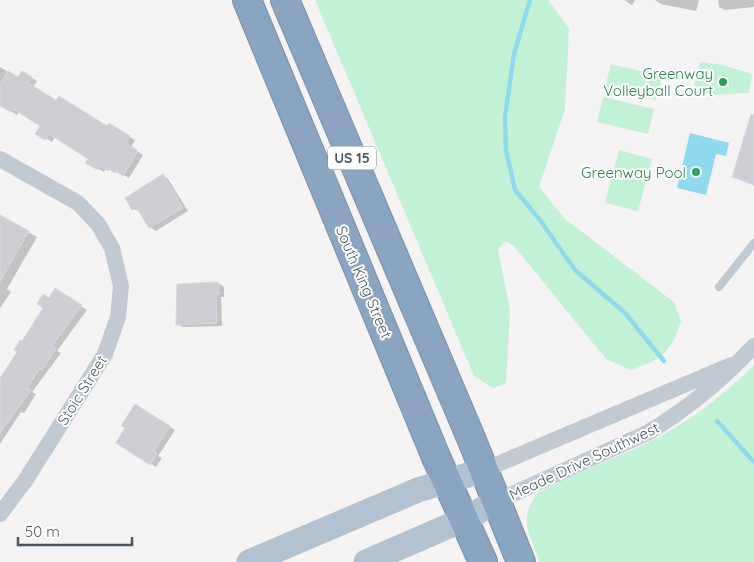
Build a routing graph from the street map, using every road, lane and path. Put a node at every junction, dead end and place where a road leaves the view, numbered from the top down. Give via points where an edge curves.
1 (246, 0) edge
2 (284, 0) edge
3 (0, 159) edge
4 (754, 243) edge
5 (718, 287) dead end
6 (754, 346) edge
7 (740, 361) junction
8 (484, 470) junction
9 (449, 482) junction
10 (495, 502) junction
11 (0, 514) edge
12 (465, 519) junction
13 (249, 562) edge
14 (366, 562) edge
15 (483, 562) edge
16 (521, 562) edge

1 - 9 highway, South King Street / US 15
2 - 8 highway, US 15
3 - 11 street, Stoic Street via 78,203 98,224 112,248 121,286 118,317 105,354 25,481
4 - 5 lane
6 - 7 street, Meade Drive Southwest
7 - 8 street, Meade Drive Southwest
7 - 10 street, Meade Drive Southwest via 705,394 647,433
8 - 9 main road
8 - 10 highway, US 15
9 - 12 highway, South King Street / US 15
9 - 13 main road via 418,490
10 - 12 main road
10 - 16 highway, US 15
12 - 14 main road
12 - 15 highway, South King Street / US 15

